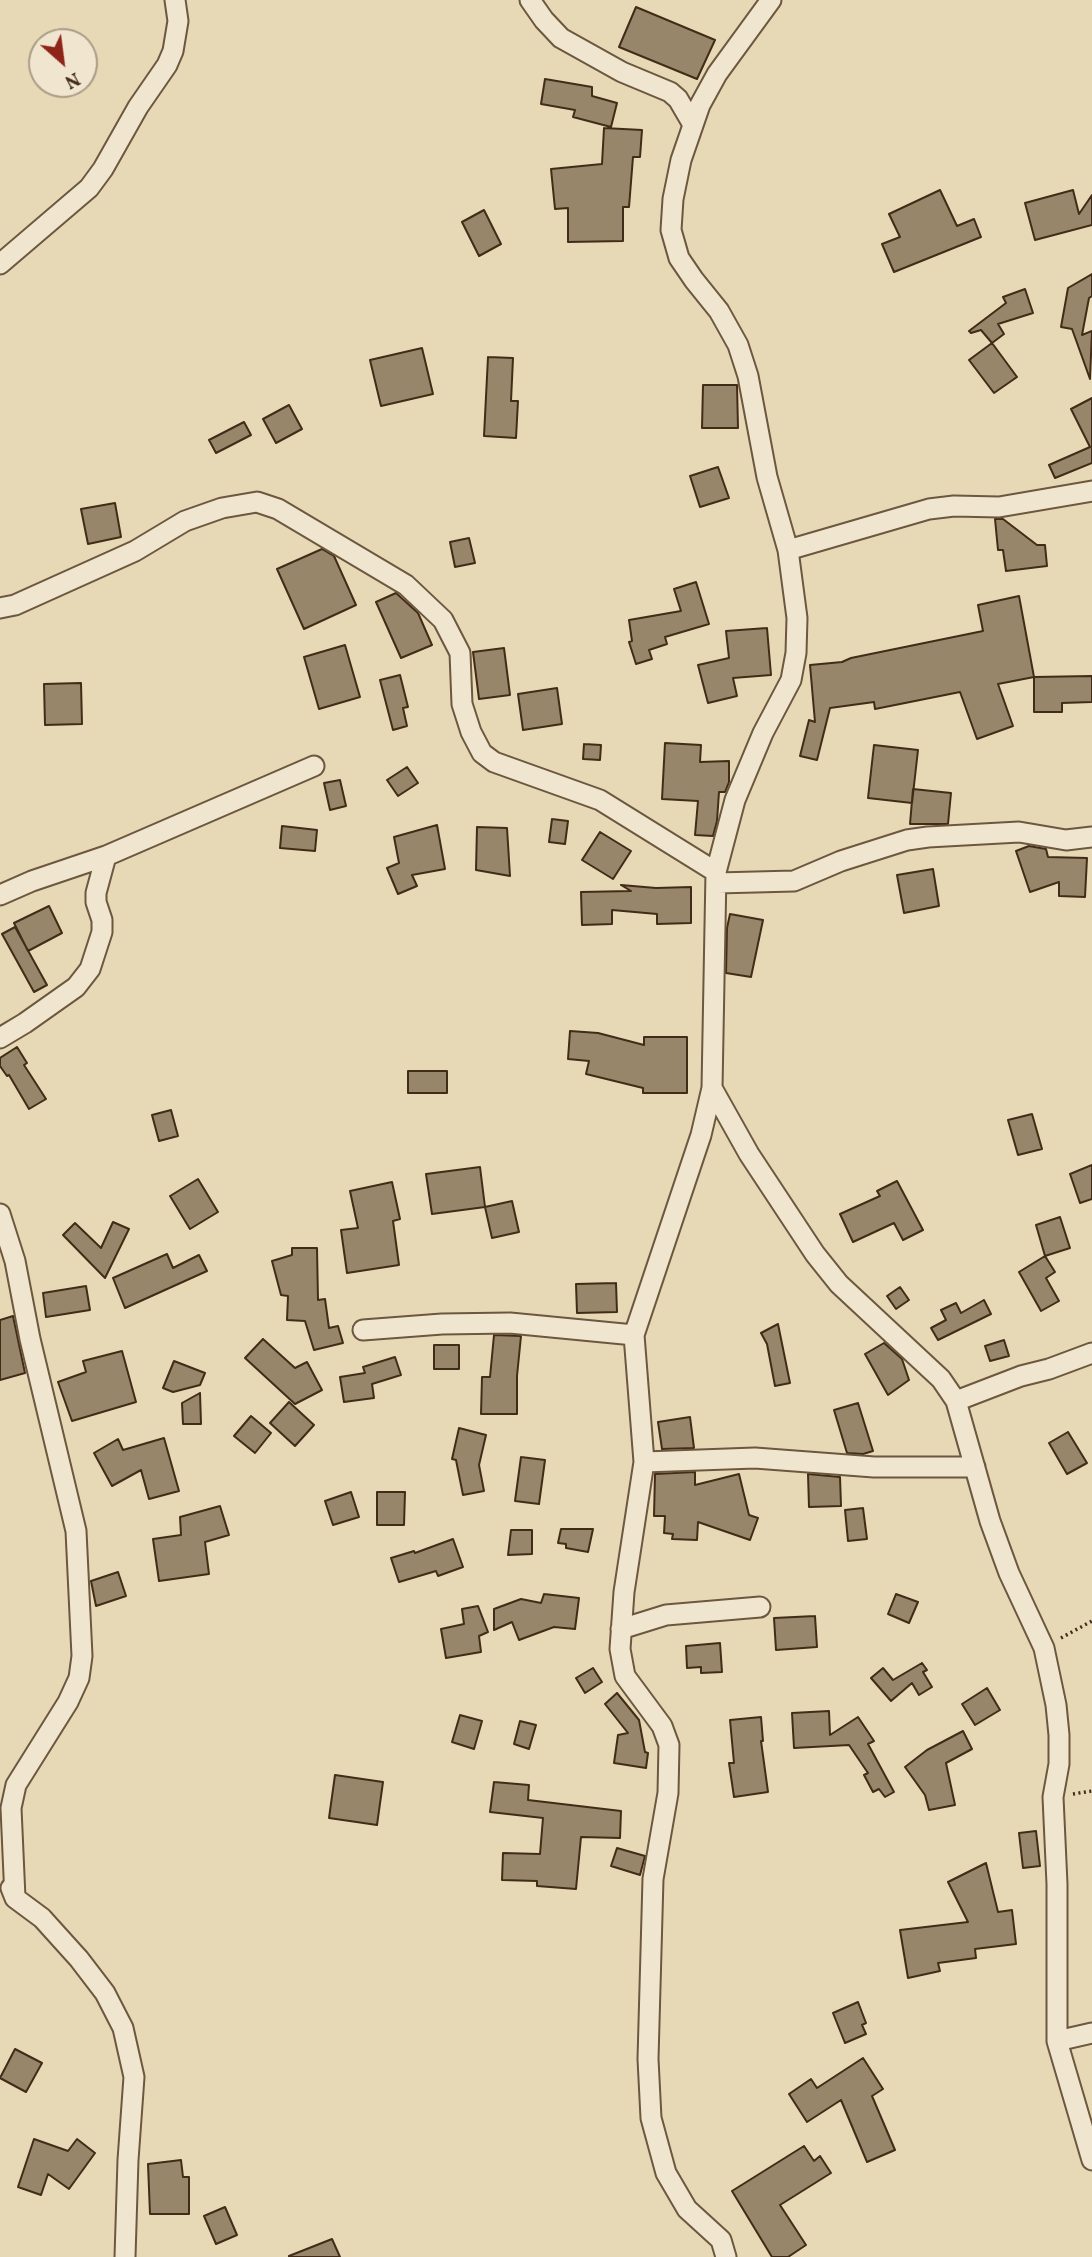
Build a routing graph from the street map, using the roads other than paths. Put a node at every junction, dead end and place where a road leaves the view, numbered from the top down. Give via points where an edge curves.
1 (175, 0) edge
2 (530, 0) edge
3 (771, 0) edge
4 (692, 123) junction
5 (0, 264) edge
6 (1092, 491) edge
7 (788, 550) junction
8 (0, 608) edge
9 (314, 766) dead end
10 (1092, 837) edge
11 (106, 856) junction
12 (717, 878) junction
13 (0, 895) edge
14 (0, 1038) edge
15 (712, 1088) junction
16 (0, 1214) edge
17 (363, 1331) dead end
18 (634, 1335) junction
19 (1092, 1353) edge
20 (956, 1401) junction
21 (644, 1462) junction
22 (975, 1467) junction
23 (760, 1607) dead end
24 (621, 1629) junction
25 (0, 1865) edge
26 (15, 1898) junction
27 (1092, 2033) edge
28 (1057, 2040) junction
29 (1092, 2160) edge
30 (125, 2257) edge
31 (726, 2257) edge

1 - 5 street via 178,21 173,51 103,169 89,188
2 - 4 street via 561,38 670,92
3 - 4 street via 716,74
4 - 7 street via 673,199 671,230 679,258 738,345
6 - 7 street via 999,507 929,509
7 - 12 street via 797,618 791,680 739,790
8 - 12 street via 135,551 198,516 257,502 278,509 406,584 443,620 460,653 463,704 482,753 494,762 600,800
9 - 11 street
10 - 12 street via 1066,841 1019,832 928,837 841,861 794,881
11 - 13 street
11 - 14 street via 96,893 102,932 90,969 76,987
12 - 15 street
15 - 18 street via 701,1135
15 - 20 street via 815,1254 839,1284 940,1379
16 - 26 street via 15,1261 76,1531 82,1656 79,1678 68,1702 16,1785 10,1808
17 - 18 street via 510,1323
18 - 21 street
19 - 20 street
20 - 22 street
21 - 22 street via 755,1458 860,1466
21 - 24 street
22 - 28 street via 1009,1573 1044,1648 1056,1705
23 - 24 street via 666,1615
24 - 31 street via 625,1676 662,1726 669,1745 668,1793 653,1879 651,2118 666,2174 687,2209 721,2240
25 - 26 street
26 - 30 street via 42,1918 79,1959 105,1993 123,2028 134,2077
27 - 28 street
28 - 29 street

